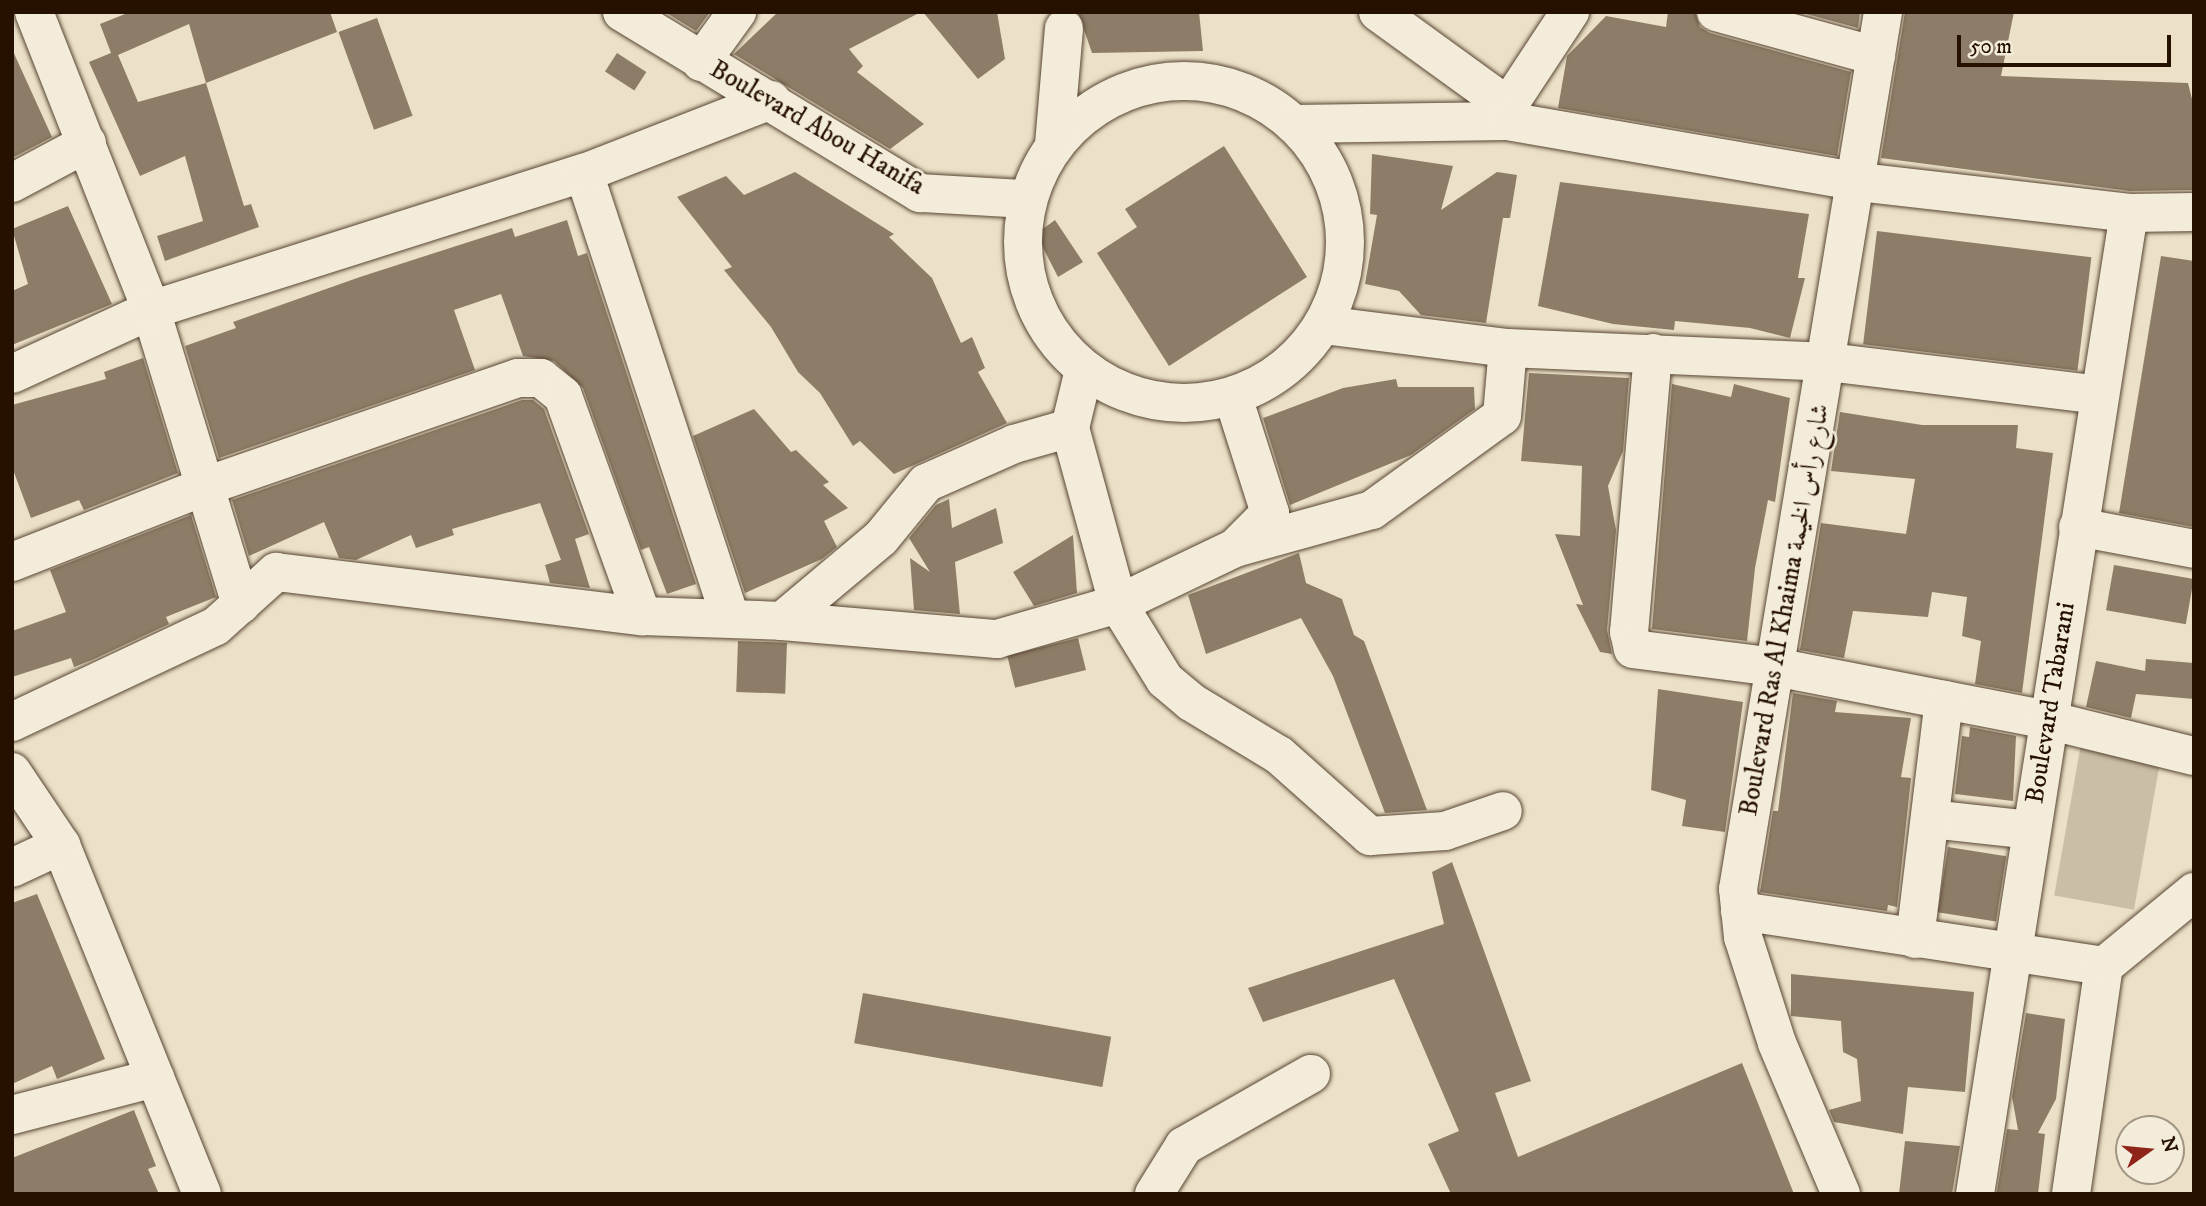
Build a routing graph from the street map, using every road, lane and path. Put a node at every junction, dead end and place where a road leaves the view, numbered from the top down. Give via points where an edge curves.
1 (622, 12) edge
2 (737, 12) edge
3 (1378, 12) edge
4 (1570, 12) edge
5 (1716, 12) edge
6 (1883, 12) edge
7 (32, 17) edge
8 (1063, 20) edge
9 (1876, 56) junction
10 (701, 62) junction
11 (1116, 95) junction
12 (771, 100) junction
13 (1507, 113) junction
14 (1294, 124) junction
15 (87, 143) junction
16 (1054, 145) junction
17 (584, 173) junction
18 (1858, 182) junction
19 (12, 183) edge
20 (1025, 199) junction
21 (2194, 212) edge
22 (2129, 213) junction
23 (151, 310) junction
24 (1323, 325) junction
25 (1508, 348) junction
26 (1653, 353) junction
27 (1827, 362) junction
28 (1084, 370) junction
29 (12, 374) edge
30 (2099, 395) junction
31 (1233, 397) junction
32 (1070, 428) junction
33 (206, 486) junction
34 (2078, 527) junction
35 (1235, 548) junction
36 (2194, 549) edge
37 (12, 562) edge
38 (240, 604) junction
39 (1118, 604) junction
40 (642, 616) junction
41 (730, 618) junction
42 (782, 621) junction
43 (1775, 667) junction
44 (1944, 700) junction
45 (2048, 720) junction
46 (12, 722) edge
47 (2194, 756) edge
48 (12, 772) edge
49 (1503, 811) dead end
50 (1930, 819) junction
51 (2031, 830) junction
52 (61, 845) junction
53 (12, 868) edge
54 (2194, 892) edge
55 (1740, 912) junction
56 (1915, 939) junction
57 (2012, 953) junction
58 (2104, 965) junction
59 (1311, 1074) dead end
60 (155, 1078) junction
61 (12, 1115) edge
62 (202, 1194) edge
63 (1154, 1194) edge
64 (1841, 1194) edge
65 (1975, 1194) edge
66 (2071, 1194) edge

1 - 10 street, Boulevard Abou Hanifa
2 - 10 street
3 - 13 street
4 - 13 street
5 - 9 street
6 - 9 street, Boulevard Ras Al Khaima شارع رأس الخيمة
7 - 15 street
8 - 11 street via 1088,79
8 - 16 street
9 - 18 street, Boulevard Ras Al Khaima شارع رأس الخيمة
10 - 12 street, Boulevard Abou Hanifa
11 - 14 street via 1190,80 1228,87 1263,102
11 - 16 street via 1084,115
12 - 17 street
12 - 20 street, Boulevard Abou Hanifa via 920,193
13 - 14 street
13 - 18 street
14 - 24 street via 1329,172 1344,229 1345,259
15 - 19 street
15 - 23 street
16 - 20 street
17 - 23 street
17 - 41 street
18 - 22 street
18 - 27 street, Boulevard Ras Al Khaima شارع رأس الخيمة
20 - 28 street via 1028,285 1049,332
21 - 22 street
22 - 30 street, Boulevard Tabarani
23 - 29 street
23 - 33 street
24 - 25 street
24 - 31 street via 1300,356 1269,381
25 - 26 street
25 - 35 street via 1502,416 1492,425 1372,510
26 - 27 street
26 - 43 street via 1629,632 1633,649
27 - 30 street
27 - 43 street, Boulevard Ras Al Khaima شارع رأس الخيمة
28 - 31 street via 1118,390 1155,402 1195,404
28 - 32 street
30 - 34 street, Boulevard Tabarani
31 - 35 street via 1270,513
32 - 39 street
32 - 42 street via 1014,444 926,483 881,538
33 - 37 street
33 - 38 street
33 - 40 street via 518,378 541,378 563,396
34 - 36 street
34 - 45 street, Boulevard Tabarani
35 - 39 street
38 - 40 street via 276,572
38 - 46 street via 216,626
39 - 42 street via 997,639
39 - 49 street via 1165,680 1191,702 1279,755 1360,831 1401,838 1446,831
40 - 41 street
41 - 42 street
43 - 44 street
43 - 55 street, Boulevard Ras Al Khaima شارع رأس الخيمة via 1738,889
44 - 45 street
44 - 50 street
45 - 47 street
45 - 51 street, Boulevard Tabarani
48 - 52 street
50 - 51 street
50 - 56 street
51 - 57 street, Boulevard Tabarani
52 - 53 street
52 - 60 street
54 - 58 street
55 - 56 street
55 - 64 street, Boulevard Ras Al Khaima شارع رأس الخيمة via 1777,1043
56 - 57 street
57 - 58 street
57 - 65 street, Boulevard Tabarani
58 - 66 street
59 - 63 street via 1184,1146
60 - 61 street
60 - 62 street

